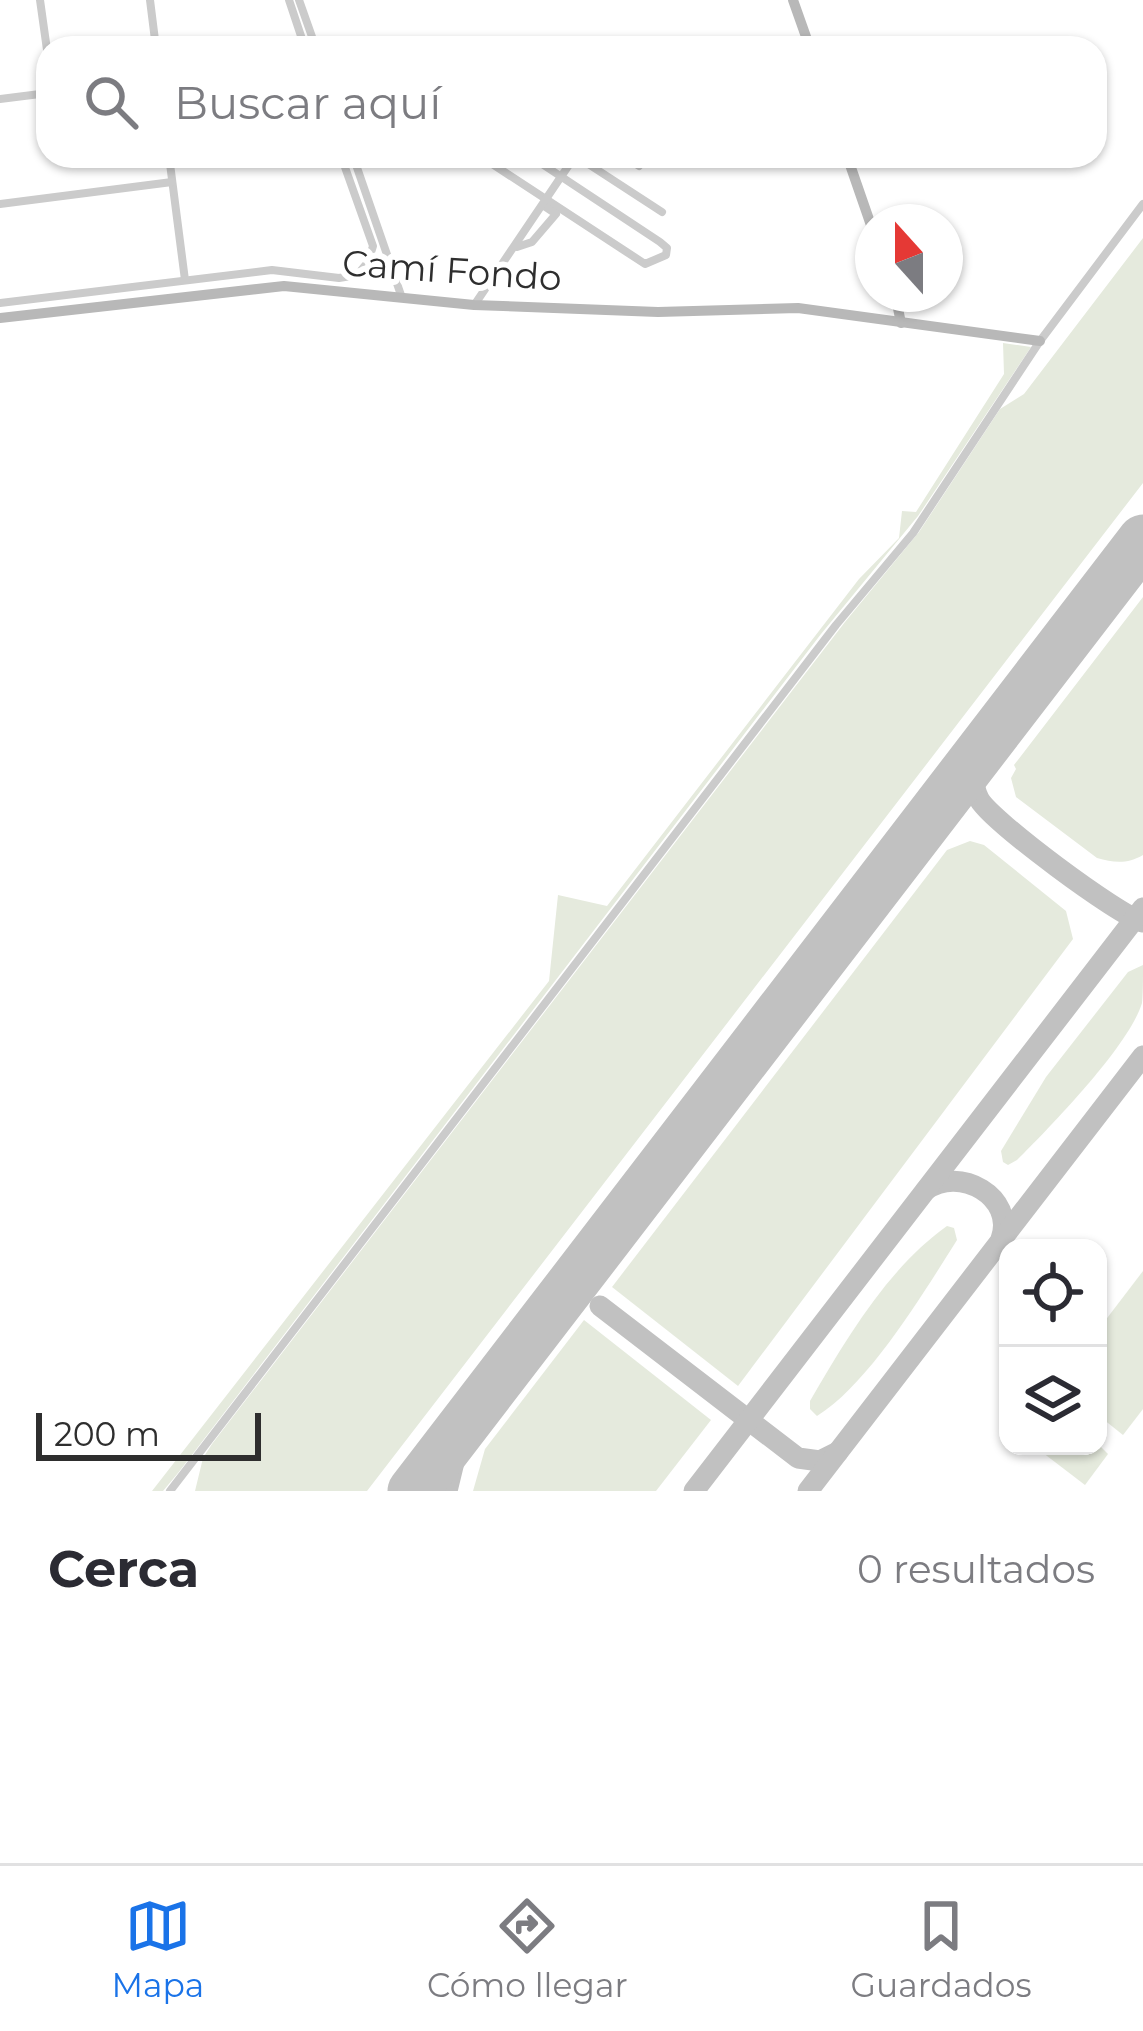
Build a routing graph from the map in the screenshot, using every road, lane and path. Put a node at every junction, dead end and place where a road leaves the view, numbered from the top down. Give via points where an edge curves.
1 (40, 0) edge
2 (150, 0) edge
3 (289, 0) edge
4 (299, 0) edge
5 (793, 0) edge
6 (45, 36) edge
7 (154, 36) edge
8 (301, 36) edge
9 (312, 36) edge
10 (806, 36) edge
11 (36, 94) edge
12 (0, 99) edge
13 (170, 168) edge
14 (345, 168) edge
15 (357, 168) edge
16 (497, 168) edge
17 (548, 168) edge
18 (568, 168) edge
19 (594, 168) edge
20 (851, 168) edge
21 (562, 177) junction
22 (172, 182) junction
23 (546, 202) junction
24 (864, 204) edge
25 (1143, 204) edge
26 (0, 205) edge
27 (662, 212) dead end
28 (516, 248) junction
29 (184, 280) junction
30 (403, 299) junction
31 (0, 303) edge
32 (474, 305) junction
33 (899, 312) edge
34 (0, 318) edge
35 (902, 323) junction
36 (1040, 341) junction
37 (170, 1491) edge

1 - 6 street
2 - 7 street
3 - 8 street
4 - 9 street
5 - 10 street
11 - 12 street
13 - 22 street
14 - 29 street via 373,246 357,274 272,270
15 - 30 street
16 - 23 street
17 - 21 street
18 - 21 street
19 - 27 street
20 - 24 street
21 - 23 street
21 - 23 street via 660,242 666,256 645,264
22 - 26 street
22 - 29 street
23 - 28 street
23 - 28 street via 556,214
25 - 36 street
28 - 32 street
29 - 31 street
30 - 32 street, Camí Fondo
30 - 34 street, Camí Fondo via 284,286
32 - 35 street, Camí Fondo via 798,308
33 - 35 street
35 - 36 street, Camí Fondo
36 - 37 street via 913,533

